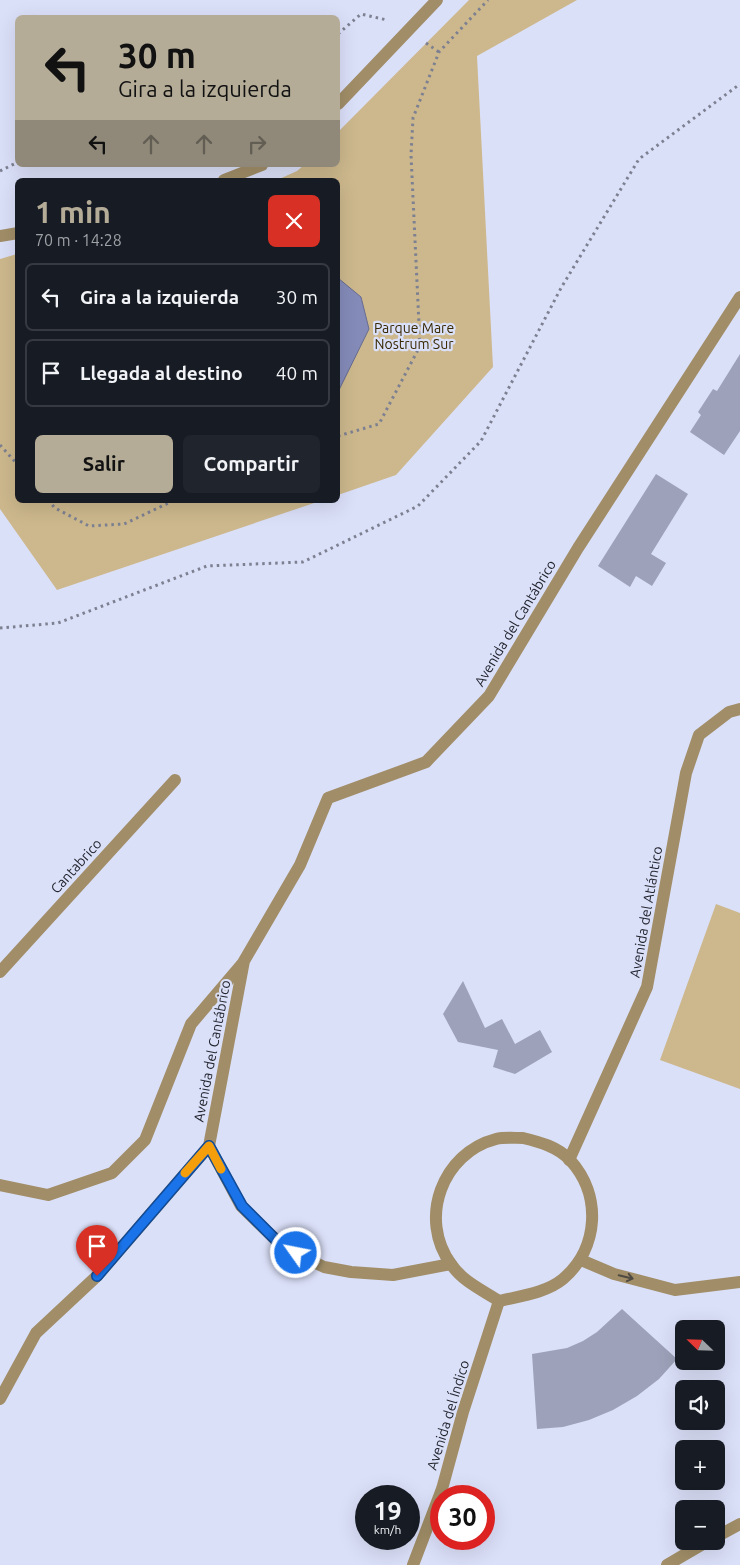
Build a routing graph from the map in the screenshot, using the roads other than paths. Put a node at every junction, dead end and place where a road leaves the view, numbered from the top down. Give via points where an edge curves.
1 (437, 0) edge
2 (340, 102) edge
3 (257, 167) edge
4 (229, 178) edge
5 (15, 234) edge
6 (0, 236) edge
7 (740, 297) edge
8 (740, 709) edge
9 (175, 780) dead end
10 (244, 961) junction
11 (0, 972) edge
12 (209, 1146) junction
13 (569, 1160) junction
14 (0, 1185) edge
15 (580, 1260) junction
16 (451, 1264) junction
17 (740, 1282) edge
18 (499, 1301) junction
19 (0, 1399) edge
20 (740, 1524) edge
21 (725, 1532) edge
22 (693, 1550) edge
23 (413, 1565) edge
24 (667, 1565) edge

1 - 2 street
3 - 4 street
5 - 6 street
7 - 10 street, Avenida del Cantábrico via 578,548 489,696 426,762 328,798 300,865
8 - 13 street, Avenida del Atlántico via 729,712 699,735 686,773 647,987
9 - 11 street, Cantabrico
10 - 12 street, Avenida del Cantábrico
10 - 14 street, Avenida del Cantábrico via 191,1024 145,1140 112,1173 48,1195
12 - 16 street via 242,1206 282,1246 324,1267 393,1275
12 - 19 street via 97,1276 36,1333
13 - 15 street via 585,1182 593,1208 591,1235
13 - 16 street via 548,1145 531,1140 496,1139 473,1149 453,1166 440,1189 435,1215 439,1241
15 -> 17 street via 614,1274 675,1290
15 - 18 street via 562,1280 538,1292
16 - 18 street via 466,1280
18 - 23 street, Avenida del Índico via 442,1489
20 - 21 street
22 - 24 street

